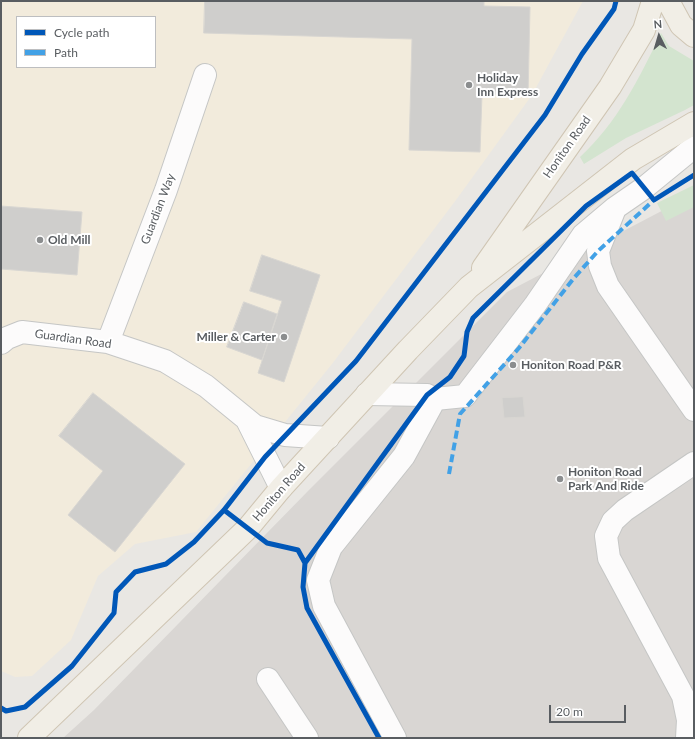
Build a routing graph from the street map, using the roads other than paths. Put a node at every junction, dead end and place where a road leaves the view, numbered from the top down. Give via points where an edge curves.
1 (653, 1) edge
2 (668, 1) edge
3 (694, 36) edge
4 (205, 75) dead end
5 (694, 123) edge
6 (694, 147) edge
7 (615, 208) junction
8 (469, 287) junction
9 (108, 342) junction
10 (1, 343) edge
11 (367, 394) junction
12 (435, 399) junction
13 (694, 410) edge
14 (247, 420) junction
15 (328, 438) junction
16 (694, 463) edge
17 (281, 488) junction
18 (268, 679) dead end
19 (29, 738) edge
20 (307, 738) edge
21 (395, 738) edge
22 (687, 738) edge

1 - 8 main road, Honiton Road via 644,30 610,88
2 - 3 main road via 681,25
4 - 9 street, Guardian Way via 166,190
5 - 8 main road, Honiton Road via 632,159
6 - 7 street
7 - 12 street via 583,235 535,305 465,396
7 - 13 street via 598,251 605,280
8 - 11 main road, Honiton Road
9 - 10 street, Guardian Road via 22,332
9 - 14 street, Guardian Road via 165,361 206,386
11 - 12 street via 426,395
11 - 15 main road, Honiton Road
12 - 21 street via 404,456 331,547 318,580 324,606
14 - 15 street, Guardian Road via 255,426 285,434
14 - 17 street, Guardian Road
15 - 17 main road, Honiton Road
16 - 22 street via 625,510 614,520 606,536 609,558 683,696 688,720
17 - 19 main road, Honiton Road via 248,528
18 - 20 street

